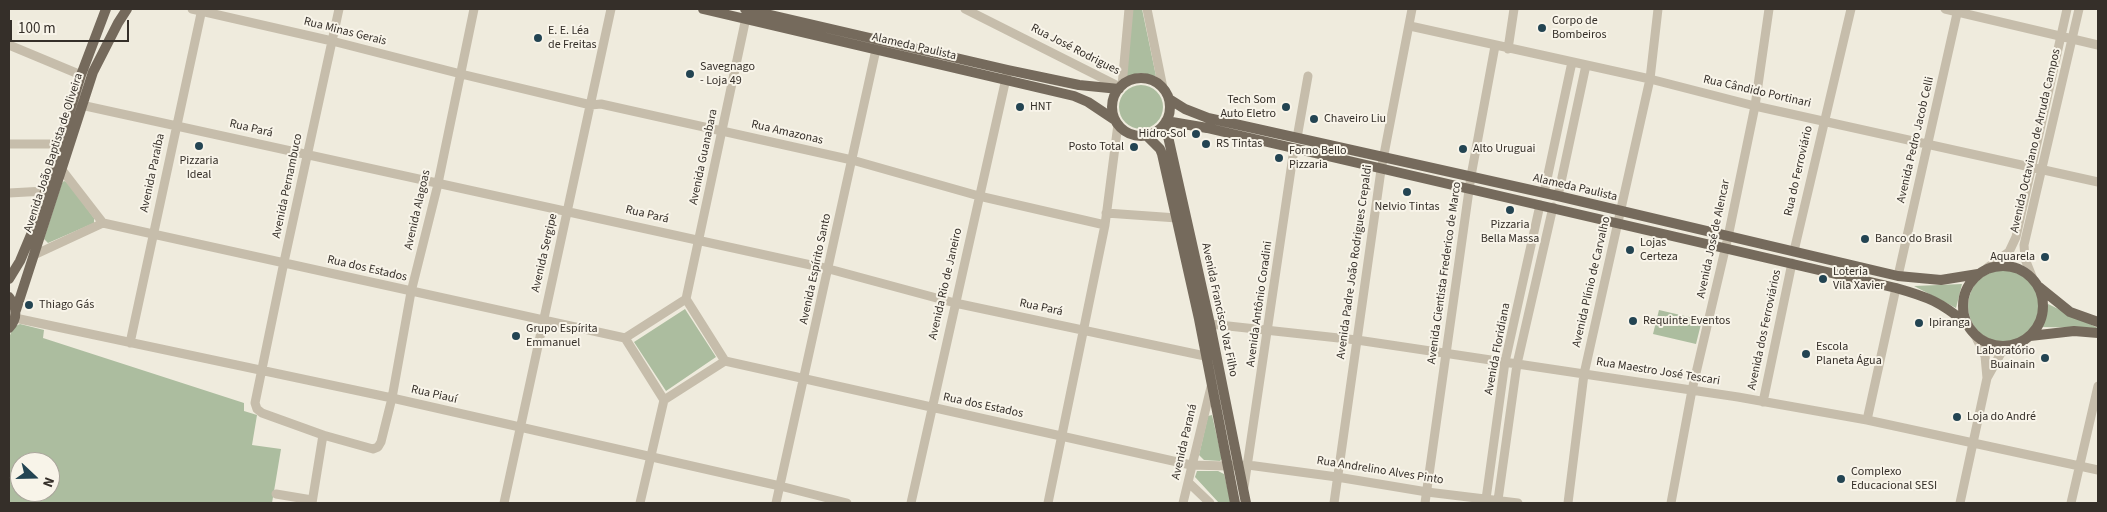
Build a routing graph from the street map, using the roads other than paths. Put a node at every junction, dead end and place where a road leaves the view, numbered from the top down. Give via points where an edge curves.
1 (106, 9) edge
2 (127, 9) edge
3 (192, 9) edge
4 (339, 9) edge
5 (474, 9) edge
6 (611, 9) edge
7 (703, 9) edge
8 (964, 9) edge
9 (1129, 9) edge
10 (1147, 9) edge
11 (1412, 9) edge
12 (1514, 9) edge
13 (1658, 9) edge
14 (1769, 9) edge
15 (1851, 9) edge
16 (1945, 9) edge
17 (2068, 9) edge
18 (2079, 9) edge
19 (202, 10) edge
20 (1958, 10) edge
21 (746, 12) edge
22 (1410, 26) junction
23 (2062, 36) junction
24 (879, 39) junction
25 (2073, 39) junction
26 (332, 41) junction
27 (9, 45) edge
28 (2098, 45) edge
29 (1495, 46) junction
30 (1508, 49) junction
31 (876, 50) junction
32 (1572, 62) junction
33 (1586, 65) junction
34 (462, 74) junction
35 (81, 75) junction
36 (1007, 75) junction
37 (1308, 76) dead end
38 (1650, 79) junction
39 (1121, 87) junction
40 (1163, 88) junction
41 (1169, 99) junction
42 (591, 104) junction
43 (82, 105) junction
44 (1755, 106) junction
45 (1823, 120) junction
46 (1117, 122) junction
47 (1166, 122) junction
48 (176, 126) junction
49 (723, 131) junction
50 (1147, 136) junction
51 (9, 144) edge
52 (59, 144) junction
53 (1296, 144) junction
54 (1929, 144) junction
55 (308, 155) junction
56 (1383, 157) junction
57 (852, 160) junction
58 (2030, 168) junction
59 (62, 170) junction
60 (1381, 170) junction
61 (2042, 171) junction
62 (1471, 176) junction
63 (2098, 182) edge
64 (438, 183) junction
65 (1469, 190) junction
66 (44, 192) junction
67 (9, 193) edge
68 (1544, 193) junction
69 (979, 196) junction
70 (1558, 196) junction
71 (1540, 205) junction
72 (1553, 208) junction
73 (568, 210) junction
74 (1621, 212) junction
75 (1106, 213) junction
76 (1177, 218) junction
77 (103, 223) junction
78 (1619, 223) junction
79 (1105, 225) junction
80 (153, 234) junction
81 (1728, 237) junction
82 (699, 240) junction
83 (1725, 248) junction
84 (1794, 252) junction
85 (34, 255) junction
86 (284, 262) junction
87 (1792, 263) junction
88 (829, 269) junction
89 (1983, 271) junction
90 (1898, 276) junction
91 (9, 279) edge
92 (2036, 283) junction
93 (1896, 288) junction
94 (411, 292) junction
95 (9, 296) edge
96 (686, 299) junction
97 (955, 303) junction
98 (543, 319) junction
99 (12, 322) edge
100 (2098, 322) edge
101 (1210, 324) junction
102 (1966, 324) junction
103 (1084, 330) junction
104 (1268, 331) junction
105 (2098, 333) edge
106 (1975, 336) junction
107 (2030, 336) junction
108 (625, 338) junction
109 (1357, 340) junction
110 (130, 343) junction
111 (2011, 346) junction
112 (1448, 353) junction
113 (1205, 356) junction
114 (725, 361) junction
115 (1505, 362) junction
116 (1517, 364) junction
117 (262, 370) junction
118 (1584, 374) junction
119 (1987, 378) junction
120 (805, 379) junction
121 (2098, 386) edge
122 (1211, 388) junction
123 (1692, 390) junction
124 (392, 398) junction
125 (664, 400) junction
126 (1762, 402) junction
127 (932, 408) junction
128 (1867, 420) junction
129 (520, 427) junction
130 (323, 435) junction
131 (1062, 437) junction
132 (1973, 443) junction
133 (1250, 453) junction
134 (650, 457) junction
135 (1191, 465) junction
136 (1238, 465) junction
137 (1259, 466) junction
138 (2079, 466) junction
139 (2098, 470) edge
140 (1337, 476) junction
141 (1188, 482) junction
142 (780, 486) junction
143 (1427, 492) junction
144 (276, 494) dead end
145 (1486, 498) junction
146 (1498, 500) junction
147 (312, 502) edge
148 (504, 503) edge
149 (640, 503) edge
150 (776, 503) edge
151 (846, 503) edge
152 (911, 503) edge
153 (1048, 503) edge
154 (1183, 503) edge
155 (1210, 503) edge
156 (1235, 503) edge
157 (1246, 503) edge
158 (1334, 503) edge
159 (1425, 503) edge
160 (1518, 503) edge
161 (1568, 503) edge
162 (1671, 503) edge
163 (1960, 503) edge
164 (2071, 503) edge

1 - 35 main road, Avenida João Baptista de Oliveira
2 - 43 main road, Avenida João Baptista de Oliveira via 93,72
3 - 19 street, Rua Minas Gerais
4 - 26 street, Avenida Pernambuco
5 - 34 street, Avenida Alagoas
6 - 42 street, Avenida Sergipe
7 - 21 main road, Alameda Paulista
8 - 39 street, Rua José Rodrigues
9 - 39 street
10 - 40 street
11 - 22 street, Avenida Padre João Rodrigues Crepaldi
12 - 30 street
13 - 38 street, Avenida Plínio de Carvalho
14 - 44 street, Avenida José de Alencar
15 - 45 street, Rua do Ferroviário
16 - 20 street
17 - 23 street, Avenida Octaviano de Arruda Campos
18 - 25 street, Avenida Octaviano de Arruda Campos
19 - 26 street, Rua Minas Gerais
19 - 48 street, Avenida Paraíba
20 - 23 street
20 - 54 street, Avenida Pedro Jacob Celli
21 - 24 main road, Alameda Paulista
21 - 31 main road, Alameda Paulista
21 - 49 street, Avenida Guanabara
22 - 29 street, Rua Cândido Portinari
22 - 56 street, Avenida Padre João Rodrigues Crepaldi
23 - 25 street
23 - 58 street, Avenida Octaviano de Arruda Campos
24 - 31 street, Avenida Espírito Santo
24 - 36 main road, Alameda Paulista
25 - 28 street
25 - 61 street, Avenida Octaviano de Arruda Campos
26 - 34 street, Rua Minas Gerais
26 - 55 street, Avenida Pernambuco
27 - 35 street
29 - 30 street, Rua Cândido Portinari
29 - 62 street, Avenida Cientista Frederico de Marco
30 - 32 street, Rua Cândido Portinari
31 - 36 main road, Alameda Paulista
31 - 57 street, Avenida Espírito Santo
32 - 33 street, Rua Cândido Portinari
32 - 68 street
33 - 38 street, Rua Cândido Portinari
33 - 70 street
34 - 42 street, Rua Amazonas
34 - 64 street, Avenida Alagoas
35 - 52 main road, Avenida João Baptista de Oliveira
36 - 39 main road, Alameda Paulista
36 - 46 main road, Alameda Paulista via 1074,96
36 - 69 street, Avenida Rio de Janeiro
37 - 53 street, Avenida Antônio Coradini
38 - 44 street, Rua Cândido Portinari
38 - 74 street, Avenida Plínio de Carvalho
39 - 40 main road via 1138,78 1148,79
39 - 46 main road via 1113,103
40 - 41 main road
41 - 47 main road
41 - 53 main road, Alameda Paulista via 1208,118
42 - 49 street, Rua Amazonas
42 - 73 street, Avenida Sergipe
43 - 48 street, Rua Pará
43 - 59 main road, Avenida João Baptista de Oliveira
44 - 45 street, Rua Cândido Portinari
44 - 81 street, Avenida José de Alencar
45 - 54 street, Rua Cândido Portinari
45 - 84 street, Rua do Ferroviário
46 - 50 main road via 1131,134
46 - 75 street
47 - 50 main road
47 - 53 main road, Alameda Paulista
47 - 101 main road, Avenida Francisco Vaz Filho
48 - 55 street, Rua Pará
48 - 80 street, Avenida Paraíba
49 - 57 street, Rua Amazonas
49 - 82 street, Avenida Guanabara
50 - 76 main road, Avenida Francisco Vaz Filho via 1162,154
51 - 52 street
52 - 66 main road, Avenida João Baptista de Oliveira
53 - 56 main road, Alameda Paulista
53 - 60 main road, Alameda Paulista
53 - 104 street, Avenida Antônio Coradini
54 - 58 street, Rua Cândido Portinari
54 - 90 street, Avenida Pedro Jacob Celli
55 - 64 street, Rua Pará
55 - 86 street, Avenida Pernambuco
56 - 60 street, Avenida Padre João Rodrigues Crepaldi
56 - 62 main road, Alameda Paulista
57 - 69 street, Rua Amazonas
57 - 88 street, Avenida Espírito Santo
58 - 61 street, Rua Cândido Portinari
58 - 89 street, Avenida Octaviano de Arruda Campos via 2016,237 2009,252
59 - 77 street
59 - 85 main road, Avenida João Baptista de Oliveira
60 - 65 main road, Alameda Paulista
60 - 109 street, Avenida Padre João Rodrigues Crepaldi
61 - 63 street, Rua Cândido Portinari
61 - 92 street, Avenida Octaviano de Arruda Campos via 2024,245 2025,259
62 - 65 street, Avenida Cientista Frederico de Marco
62 - 68 main road, Alameda Paulista
64 - 73 street, Rua Pará
64 - 94 street, Avenida Alagoas
65 - 71 main road, Alameda Paulista
65 - 112 street, Avenida Cientista Frederico de Marco
66 - 67 street
66 - 91 main road, Avenida João Baptista de Oliveira via 27,245
68 - 70 main road, Alameda Paulista
69 - 79 street, Rua Amazonas
69 - 97 street, Avenida Rio de Janeiro
70 - 74 main road, Alameda Paulista
71 - 72 main road, Alameda Paulista
71 - 115 street, Avenida Floridiana
72 - 78 main road, Alameda Paulista
72 - 116 street, Avenida Floridiana
73 - 82 street, Rua Pará
73 - 98 street, Avenida Sergipe
74 - 78 street, Avenida Plínio de Carvalho
74 - 81 main road, Alameda Paulista
75 - 76 street
75 - 79 street
76 - 113 main road, Avenida Francisco Vaz Filho
77 - 80 street, Rua dos Estados
77 - 85 street
78 - 83 main road, Alameda Paulista
78 - 118 street, Avenida Plínio de Carvalho
79 - 103 street
80 - 86 street, Rua dos Estados
80 - 110 street, Avenida Paraíba
81 - 83 street, Avenida José de Alencar
81 - 84 main road, Alameda Paulista
82 - 88 street, Rua Pará
82 - 96 street, Avenida Guanabara
83 - 87 main road, Alameda Paulista
83 - 123 street, Avenida José de Alencar
84 - 90 main road, Alameda Paulista
85 - 99 main road, Avenida João Baptista de Oliveira
86 - 94 street, Rua dos Estados
86 - 117 street, Avenida Pernambuco
87 - 93 main road, Alameda Paulista
87 - 126 street, Avenida dos Ferroviários
88 - 97 street, Rua Pará
88 - 120 street, Avenida Espírito Santo
89 - 90 main road, Alameda Paulista via 1940,280
89 - 92 main road via 2007,265 2022,270
89 - 102 main road via 1970,282 1964,297
92 - 100 main road via 2070,312
92 - 107 main road via 2043,308 2039,323
93 - 102 main road, Alameda Paulista via 1939,302
93 - 128 street
94 - 98 street, Rua dos Estados
94 - 124 street, Avenida Alagoas
95 - 99 main road via 14,303
96 - 108 street
96 - 114 street
97 - 103 street, Rua Pará
97 - 127 street, Avenida Rio de Janeiro
98 - 108 street, Rua dos Estados
98 - 129 street, Avenida Sergipe
99 - 110 street, Rua Piauí
101 - 104 street, Rua Maestro José Tescari
101 - 136 main road, Avenida Francisco Vaz Filho
102 - 106 main road
103 - 113 street, Rua Pará
103 - 131 street
104 - 109 street, Rua Maestro José Tescari
104 - 133 street, Avenida Antônio Coradini
105 - 107 main road via 2074,330
106 - 111 main road via 1985,343
106 - 119 street via 1985,356
107 - 111 main road
108 - 125 street
109 - 112 street, Rua Maestro José Tescari
109 - 140 street, Avenida Padre João Rodrigues Crepaldi
110 - 117 street, Rua Piauí
111 - 119 street via 2001,353
112 - 115 street, Rua Maestro José Tescari
112 - 143 street, Avenida Cientista Frederico de Marco
113 - 122 main road, Avenida Francisco Vaz Filho
114 - 120 street, Rua dos Estados
114 - 125 street
115 - 116 street, Rua Maestro José Tescari
115 - 145 street, Avenida Floridiana
116 - 118 street, Rua Maestro José Tescari
116 - 146 street, Avenida Floridiana
117 - 124 street, Rua Piauí
117 - 130 street via 255,403 257,409
118 - 123 street, Rua Maestro José Tescari
118 - 161 street, Avenida Plínio de Carvalho
119 - 132 street
120 - 127 street, Rua dos Estados
120 - 142 street, Avenida Espírito Santo
121 - 138 street
122 - 135 street, Avenida Paraná
122 - 136 main road, Avenida Francisco Vaz Filho
123 - 126 street, Rua Maestro José Tescari
123 - 162 street, Avenida José de Alencar
124 - 129 street, Rua Piauí
124 - 130 street, Avenida Alagoas via 378,447 367,448
125 - 134 street
126 - 128 street, Rua Maestro José Tescari
127 - 131 street, Rua dos Estados
127 - 152 street, Avenida Rio de Janeiro
128 - 132 street, Rua Maestro José Tescari
129 - 134 street, Rua Piauí
129 - 148 street, Avenida Sergipe
130 - 147 street
131 - 135 street, Rua dos Estados
131 - 153 street
132 - 138 street, Rua Maestro José Tescari
132 - 163 street
133 - 136 street, Avenida Antônio Coradini
133 - 137 street
134 - 142 street, Rua Piauí
134 - 149 street
135 - 136 street, Rua dos Estados
135 - 141 street, Avenida Paraná
136 - 137 street, Rua Andrelino Alves Pinto
136 - 156 main road, Avenida Francisco Vaz Filho
136 - 157 main road, Avenida Francisco Vaz Filho
137 - 140 street, Rua Andrelino Alves Pinto
138 - 139 street, Rua Maestro José Tescari
138 - 164 street
140 - 143 street, Rua Andrelino Alves Pinto
140 - 158 street, Avenida Padre João Rodrigues Crepaldi
141 - 154 street, Avenida Paraná
141 - 155 street
142 - 150 street, Avenida Espírito Santo
142 - 151 street, Rua Piauí
143 - 145 street, Rua Andrelino Alves Pinto
143 - 159 street, Avenida Cientista Frederico de Marco
144 - 147 street
145 - 146 street, Rua Andrelino Alves Pinto
146 - 160 street, Rua Andrelino Alves Pinto

